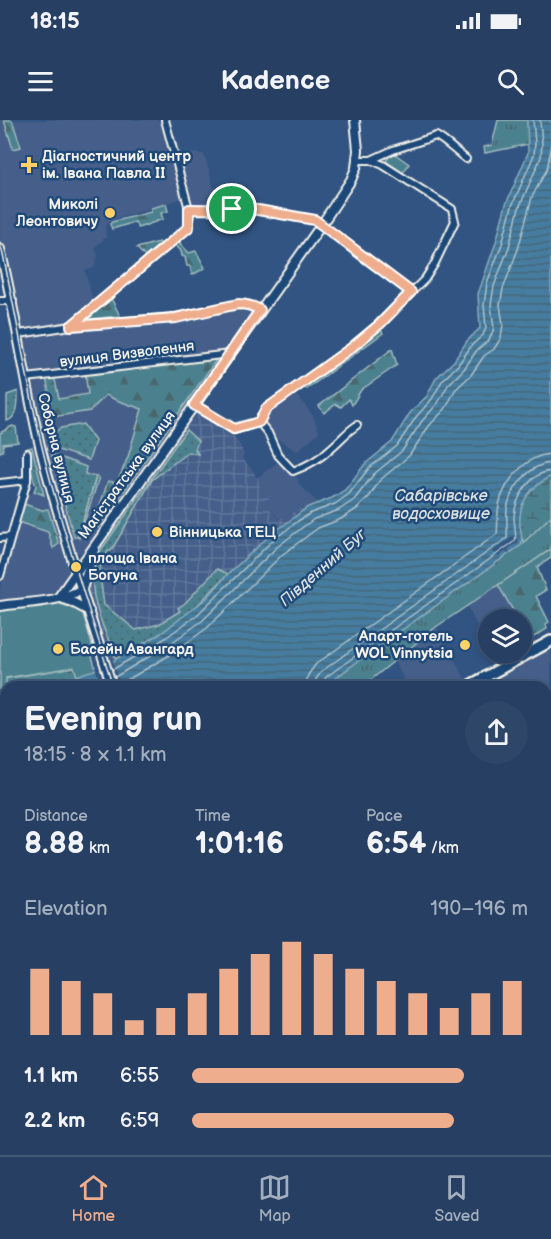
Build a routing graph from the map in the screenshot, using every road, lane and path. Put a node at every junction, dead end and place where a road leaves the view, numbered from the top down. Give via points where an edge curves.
1 (165, 120) edge
2 (355, 120) edge
3 (466, 159) dead end
4 (358, 160) junction
5 (371, 160) junction
6 (189, 209) junction
7 (322, 224) junction
8 (0, 249) edge
9 (411, 292) junction
10 (0, 301) edge
11 (12, 301) junction
12 (260, 310) junction
13 (71, 326) junction
14 (19, 334) junction
15 (230, 354) junction
16 (26, 378) junction
17 (194, 405) junction
18 (259, 422) junction
19 (357, 425) dead end
20 (27, 453) dead end
21 (27, 480) junction
22 (0, 483) edge
23 (10, 537) junction
24 (0, 538) edge
25 (95, 545) junction
26 (70, 549) junction
27 (76, 570) junction
28 (0, 576) edge
29 (82, 589) junction
30 (58, 598) junction
31 (0, 606) edge
32 (89, 611) junction
33 (551, 641) edge
34 (110, 681) edge
35 (478, 681) edge

1 - 6 street
2 - 4 street, Магістратська вулиця
3 - 5 street via 436,136
4 - 5 street
4 - 7 street, Магістратська вулиця via 351,180
5 - 9 street via 446,203 455,215 435,263
6 - 7 street via 258,210
6 - 13 street via 189,227
7 - 9 street
7 - 12 street, Магістратська вулиця
8 - 11 street, Соборна вулиця
9 - 18 street via 351,348 266,409
10 - 11 street
11 - 14 street, Соборна вулиця
12 - 13 street via 238,304 176,318
12 - 15 street, Магістратська вулиця
13 - 14 street
14 - 16 street, Соборна вулиця
15 - 16 street, вулиця Визволення
15 - 17 street, Магістратська вулиця
16 - 26 street, Соборна вулиця via 52,493
17 - 18 street via 234,429
17 - 25 street, Магістратська вулиця
18 - 19 street via 278,455 293,471 322,456
20 - 21 street, Соборна вулиця
21 - 22 street
21 - 23 street, Соборна вулиця
23 - 24 street
23 - 28 street, Соборна вулиця
25 - 26 street via 81,553
25 - 27 street, Магістратська вулиця
25 - 29 street
26 - 27 street, Соборна вулиця
27 - 29 street, Соборна вулиця
27 - 30 street, Магістратська вулиця
29 - 30 street
29 - 32 street, Соборна вулиця
30 - 31 street
30 - 32 street
32 - 34 street, Соборна вулиця
33 - 35 main road

